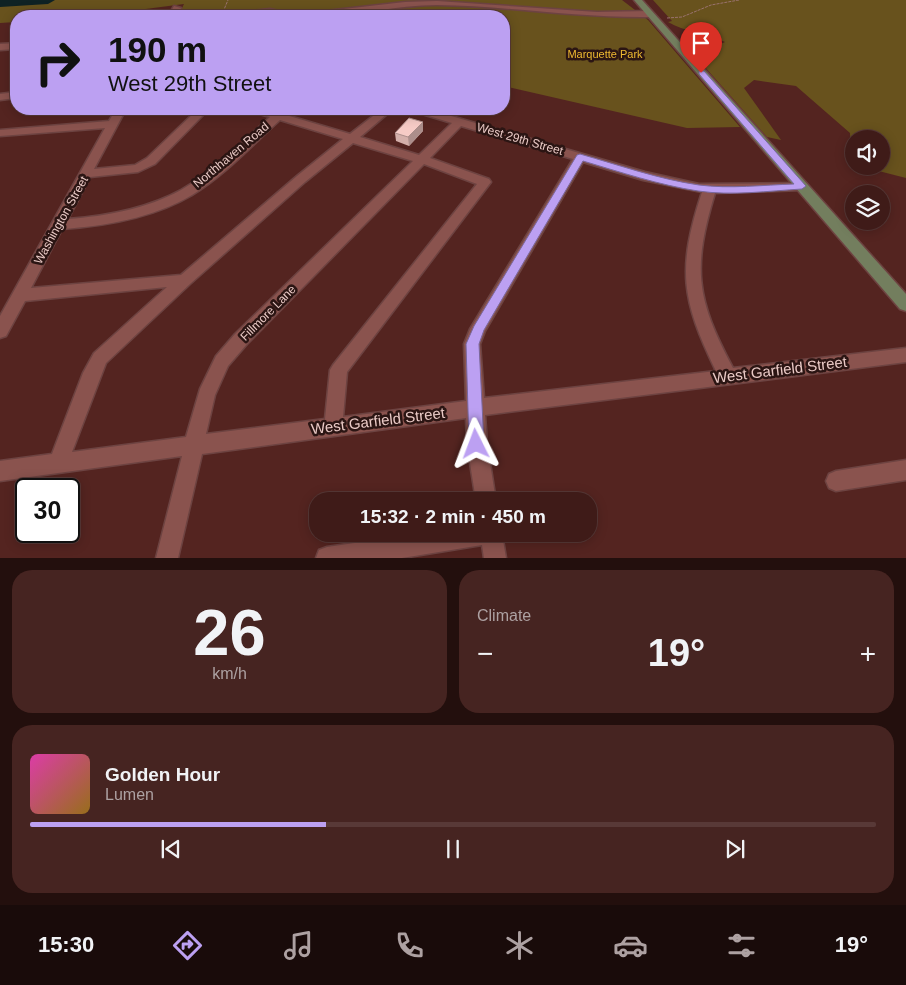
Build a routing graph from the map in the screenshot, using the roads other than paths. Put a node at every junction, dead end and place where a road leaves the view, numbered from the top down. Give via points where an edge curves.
1 (638, 0) edge
2 (369, 10) edge
3 (650, 14) junction
4 (118, 115) edge
5 (198, 115) edge
6 (279, 115) edge
7 (290, 115) edge
8 (381, 115) edge
9 (436, 115) edge
10 (459, 122) junction
11 (113, 124) junction
12 (0, 133) edge
13 (352, 138) junction
14 (580, 157) junction
15 (421, 159) junction
16 (86, 174) junction
17 (802, 186) junction
18 (710, 188) junction
19 (58, 225) junction
20 (185, 280) junction
21 (19, 295) junction
22 (906, 305) edge
23 (0, 331) edge
24 (906, 355) edge
25 (728, 376) junction
26 (475, 408) junction
27 (333, 427) junction
28 (193, 445) junction
29 (58, 463) junction
30 (906, 470) edge
31 (0, 471) edge
32 (836, 481) dead end
33 (484, 492) edge
34 (433, 542) edge
35 (492, 542) edge
36 (167, 558) edge
37 (327, 558) edge
38 (495, 558) edge

1 - 3 main road
2 - 3 street via 426,2
3 - 17 main road
4 - 11 street, Washington Street
5 - 16 street via 151,161 138,168
6 - 19 street, Northhaven Road via 213,172 166,203 87,223
7 - 13 street
8 - 13 street
9 - 10 street, West 29th Street
10 - 14 street, West 29th Street
10 - 15 street, Fillmore Lane
11 - 12 street
11 - 16 street, Washington Street
13 - 15 street
13 - 20 street
14 - 18 street, West 29th Street via 643,176
14 - 26 street via 478,329 472,344
15 - 27 street via 485,182 339,370
15 - 28 street, Fillmore Lane via 222,361 206,395
16 - 19 street, Washington Street
17 - 18 street, West 29th Street
17 - 22 main road
18 - 25 street via 697,230 692,263 694,294 710,342
19 - 21 street, Washington Street
20 - 21 street
20 - 29 street via 100,358
21 - 23 street, Washington Street
24 - 25 street, West Garfield Street
25 - 26 street, West Garfield Street
26 - 27 street, West Garfield Street
26 - 33 street via 476,444
27 - 28 street, West Garfield Street
28 - 29 street, West Garfield Street
28 - 36 street, Fillmore Lane
29 - 31 street, West Garfield Street
30 - 32 street
34 - 37 street
35 - 38 street

